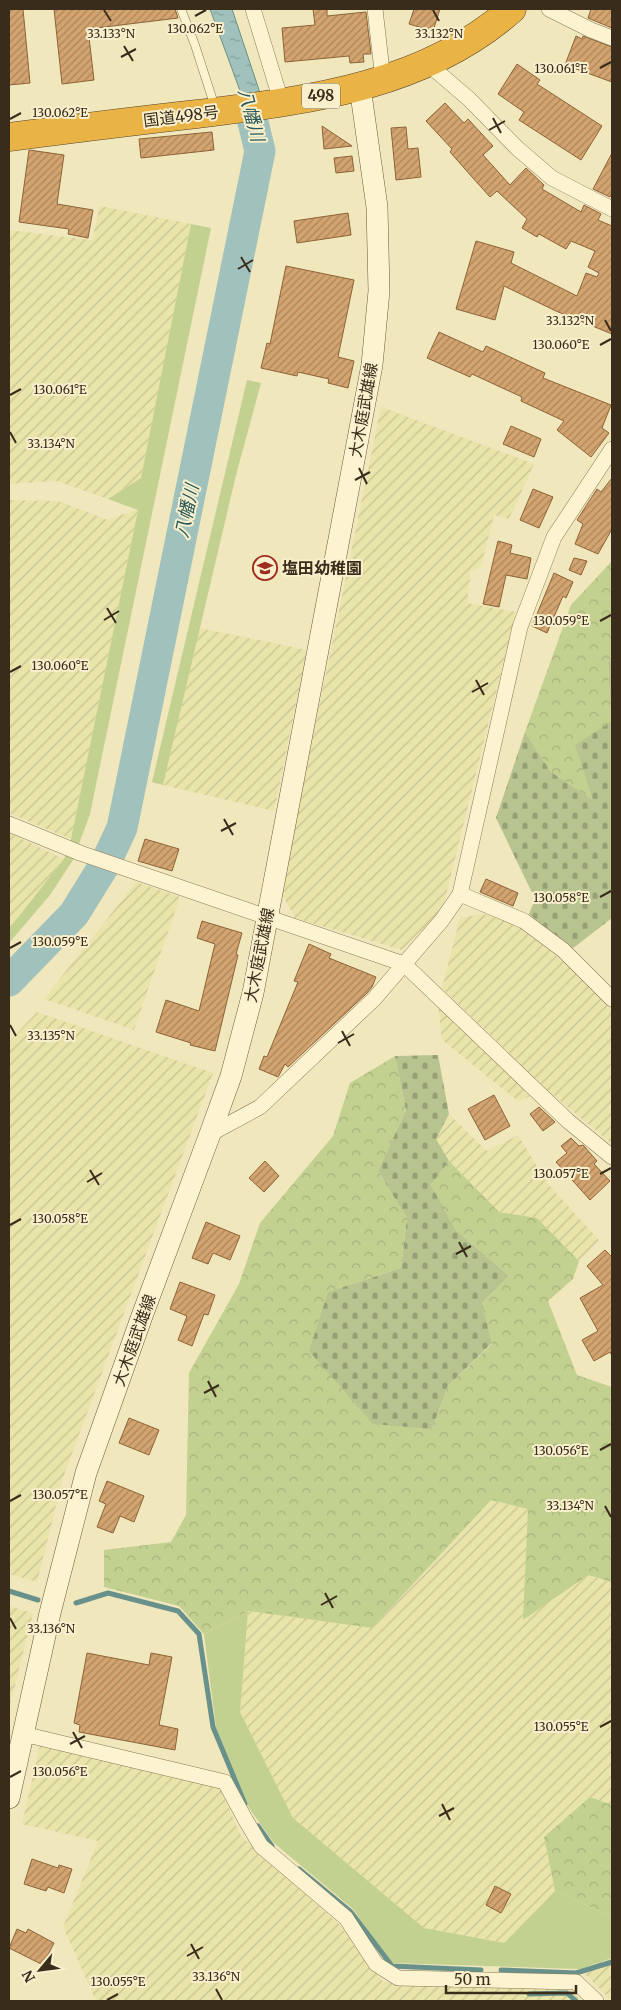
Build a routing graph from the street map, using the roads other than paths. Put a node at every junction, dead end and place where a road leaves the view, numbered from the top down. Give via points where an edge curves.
1 (181, 9) edge
2 (253, 9) edge
3 (375, 9) edge
4 (512, 9) edge
5 (549, 9) edge
6 (612, 38) edge
7 (427, 62) junction
8 (372, 83) junction
9 (282, 104) junction
10 (216, 111) junction
11 (9, 137) edge
12 (612, 209) edge
13 (612, 449) edge
14 (9, 824) edge
15 (460, 894) junction
16 (266, 918) junction
17 (404, 964) junction
18 (612, 999) edge
19 (210, 1134) junction
20 (612, 1157) edge
21 (23, 1734) junction
22 (9, 1798) edge
23 (596, 2001) edge

1 - 10 lane
2 - 9 street
3 - 8 street
4 - 7 highway, 国道498号 / 498 via 470,40
5 - 6 street
7 - 8 highway, 国道498号 / 498
7 - 12 street via 552,178
8 - 9 highway, 国道498号 / 498
8 - 16 main road, 大木庭武雄線 via 379,290 372,365
9 - 10 highway, 国道498号 / 498
10 - 11 highway, 国道498号 / 498
13 - 15 street via 554,537 520,627
14 - 16 street via 80,854
15 - 17 street
15 - 18 street via 524,921 563,950
16 - 17 street
16 - 19 main road, 大木庭武雄線 via 253,993
17 - 19 street via 374,999 260,1107
17 - 20 street via 568,1121
19 - 21 main road, 大木庭武雄線 via 86,1473
21 - 22 main road, 大木庭武雄線
21 - 23 street via 226,1782 261,1846 346,1918 376,1964 398,1978 576,1982

